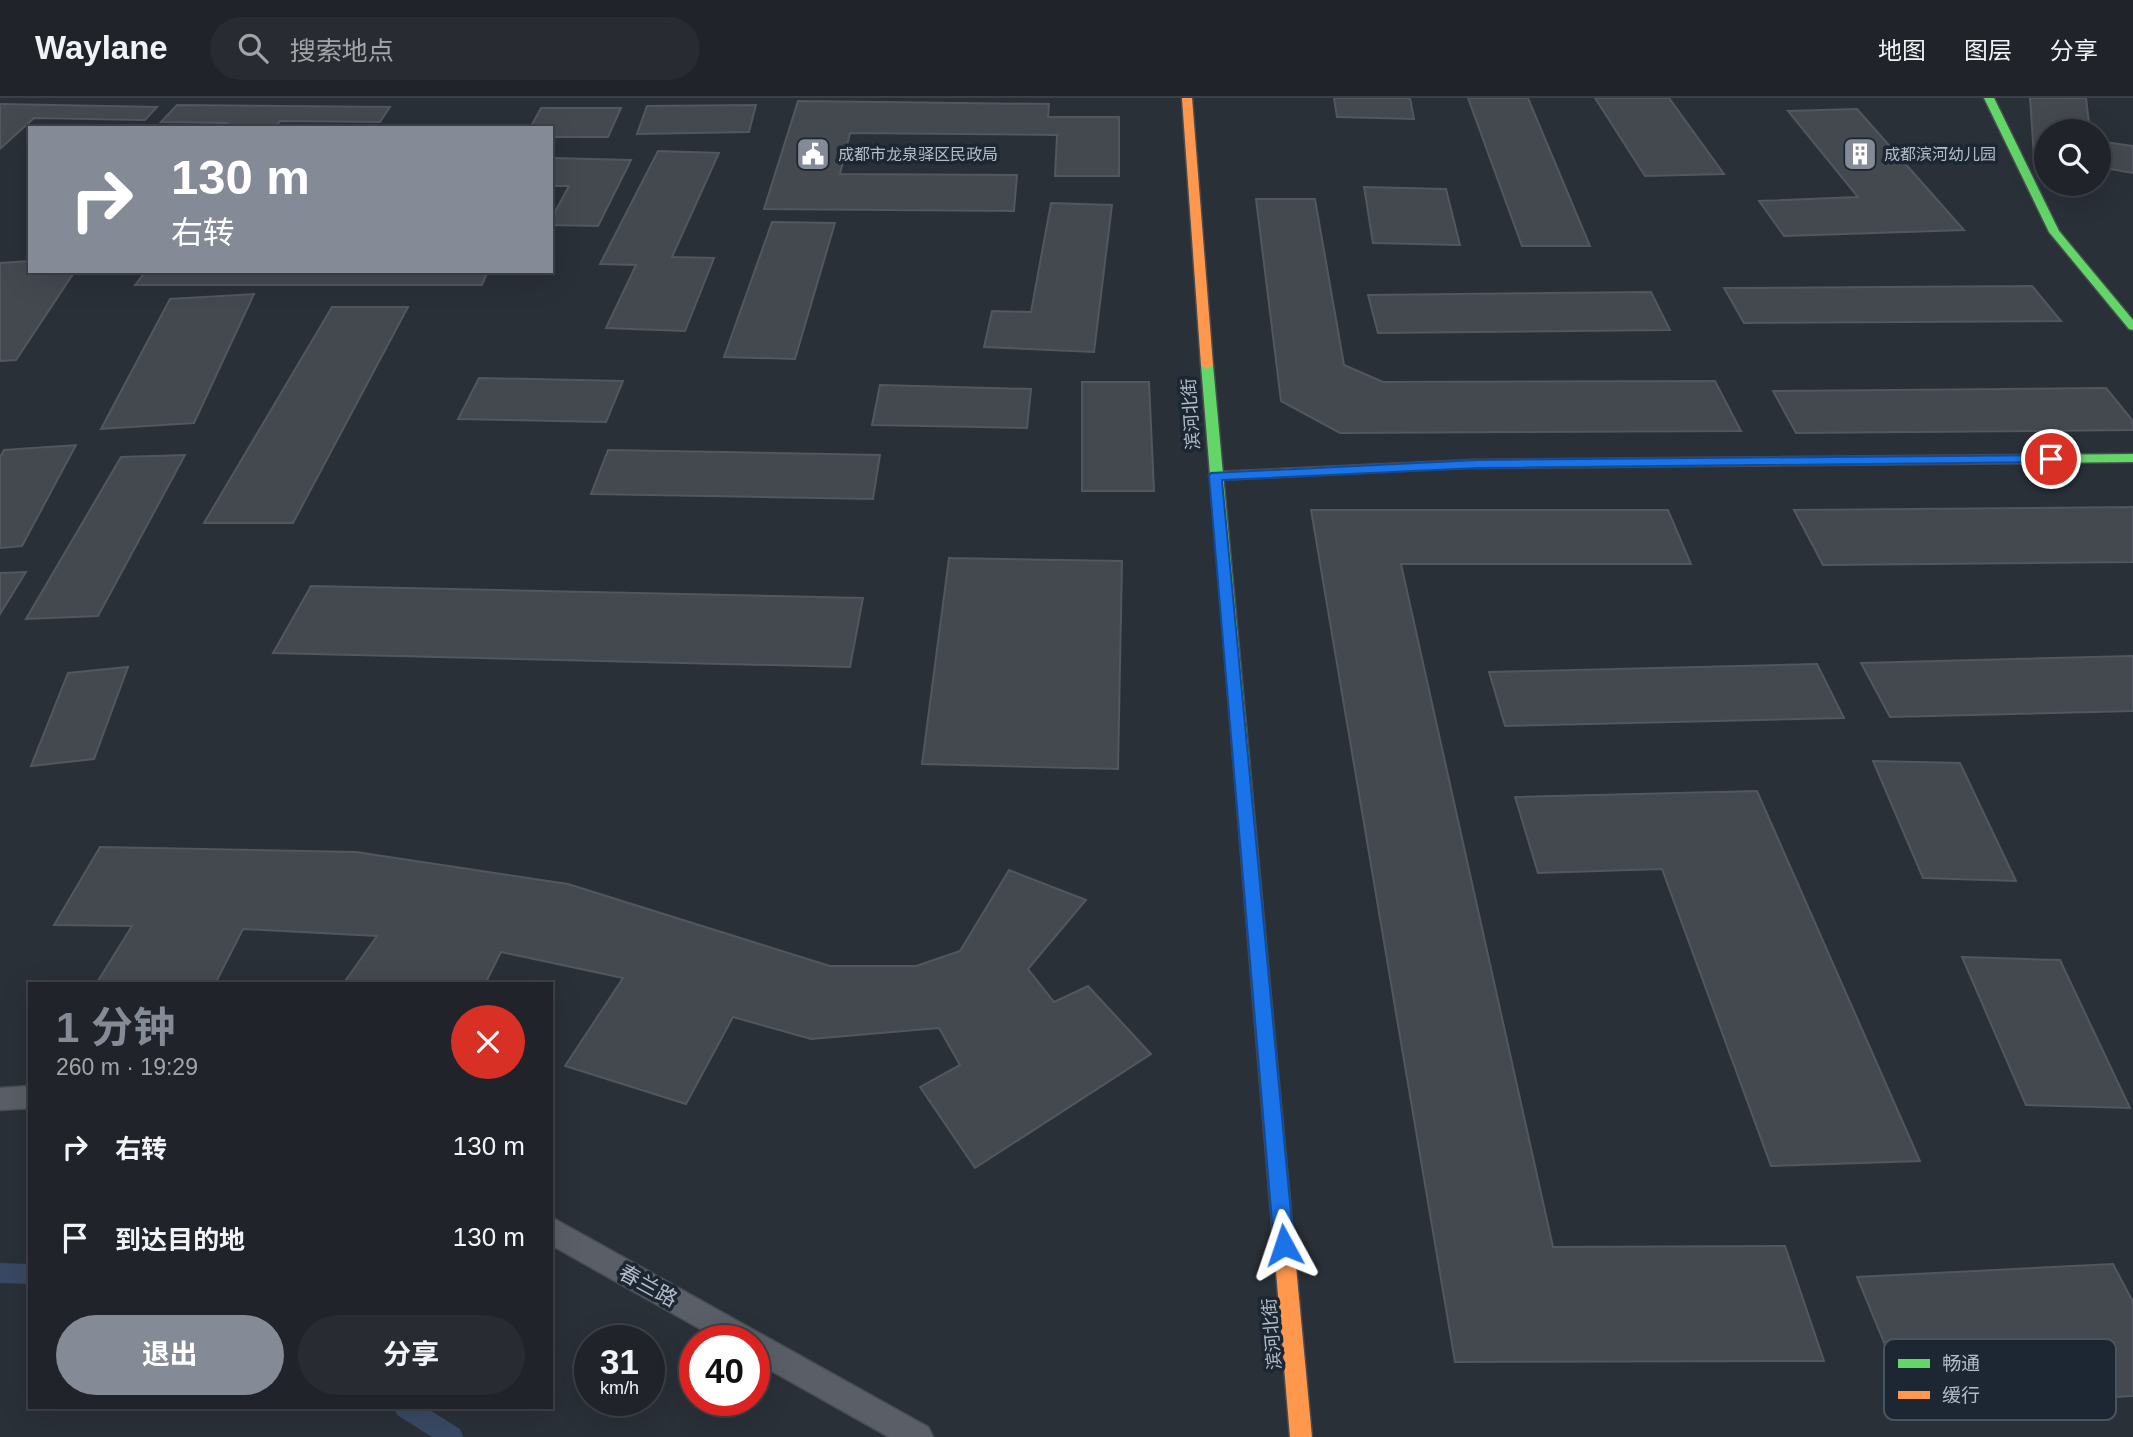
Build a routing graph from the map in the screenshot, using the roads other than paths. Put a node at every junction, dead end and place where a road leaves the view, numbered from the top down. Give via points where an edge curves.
1 (1187, 98) edge
2 (1989, 98) edge
3 (2133, 327) edge
4 (2133, 458) edge
5 (1216, 476) junction
6 (28, 1097) edge
7 (0, 1099) edge
8 (553, 1231) edge
9 (719, 1325) edge
10 (770, 1354) edge
11 (918, 1437) edge
12 (1301, 1437) edge

1 - 5 street, 滨河北街
2 - 3 street via 2054,232
4 - 5 street via 1478,464
5 - 12 street, 滨河北街
6 - 7 lane
8 - 9 lane, 春兰路
10 - 11 lane

